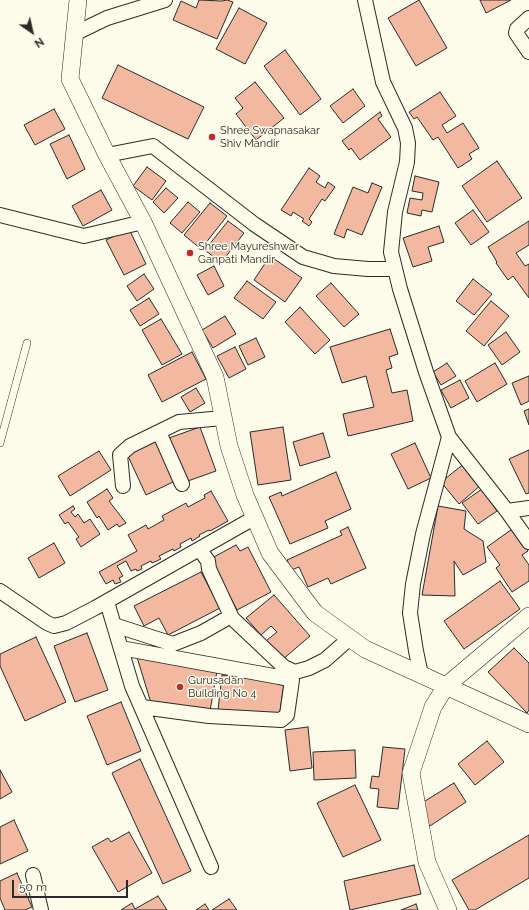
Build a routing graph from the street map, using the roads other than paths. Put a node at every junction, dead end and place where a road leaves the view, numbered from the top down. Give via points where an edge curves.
1 (78, 0) edge
2 (165, 0) edge
3 (365, 0) edge
4 (529, 18) edge
5 (74, 34) junction
6 (529, 52) edge
7 (107, 156) junction
8 (0, 215) edge
9 (143, 222) junction
10 (395, 269) junction
11 (27, 343) dead end
12 (223, 418) junction
13 (159, 432) junction
14 (449, 437) junction
15 (0, 443) edge
16 (182, 484) dead end
17 (123, 486) dead end
18 (529, 508) edge
19 (507, 511) junction
20 (254, 518) junction
21 (529, 542) edge
22 (197, 551) junction
23 (0, 591) edge
24 (107, 602) junction
25 (529, 616) edge
26 (224, 620) dead end
27 (114, 625) junction
28 (350, 638) junction
29 (121, 648) junction
30 (282, 672) junction
31 (421, 675) junction
32 (446, 686) junction
33 (142, 707) junction
34 (529, 724) edge
35 (211, 867) dead end
36 (33, 876) dead end
37 (40, 910) edge
38 (448, 910) edge

1 - 5 street
2 - 5 street via 107,18
3 - 10 street via 383,82 405,128 408,142 407,162 395,212 391,252
4 - 6 street via 516,33
5 - 7 street via 70,79
7 - 9 street
7 - 10 street via 153,146 254,224 303,257 334,266
8 - 9 street via 84,236
9 - 12 street via 215,377
10 - 14 street via 426,372
11 - 15 lane
12 - 13 street via 179,422
12 - 20 street via 229,446
13 - 16 street
13 - 17 street via 130,446 120,455
14 - 19 street
14 - 31 street via 423,534 413,584 410,613
18 - 19 street
19 - 21 street
20 - 22 street
20 - 28 street via 270,553 315,613
22 - 24 street
22 - 30 street via 203,565 209,569 232,618
23 - 24 street via 54,626 66,623
24 - 27 street
25 - 32 street
26 - 27 street via 174,644
27 - 29 street
28 - 30 street via 326,660 295,672
28 - 31 street via 365,649
29 - 30 street
29 - 33 street via 132,686
30 - 33 street via 292,680 287,715 281,720 209,716
31 - 32 street
32 - 34 street
32 - 38 street via 433,707 411,773 427,862
33 - 35 street
36 - 37 street

